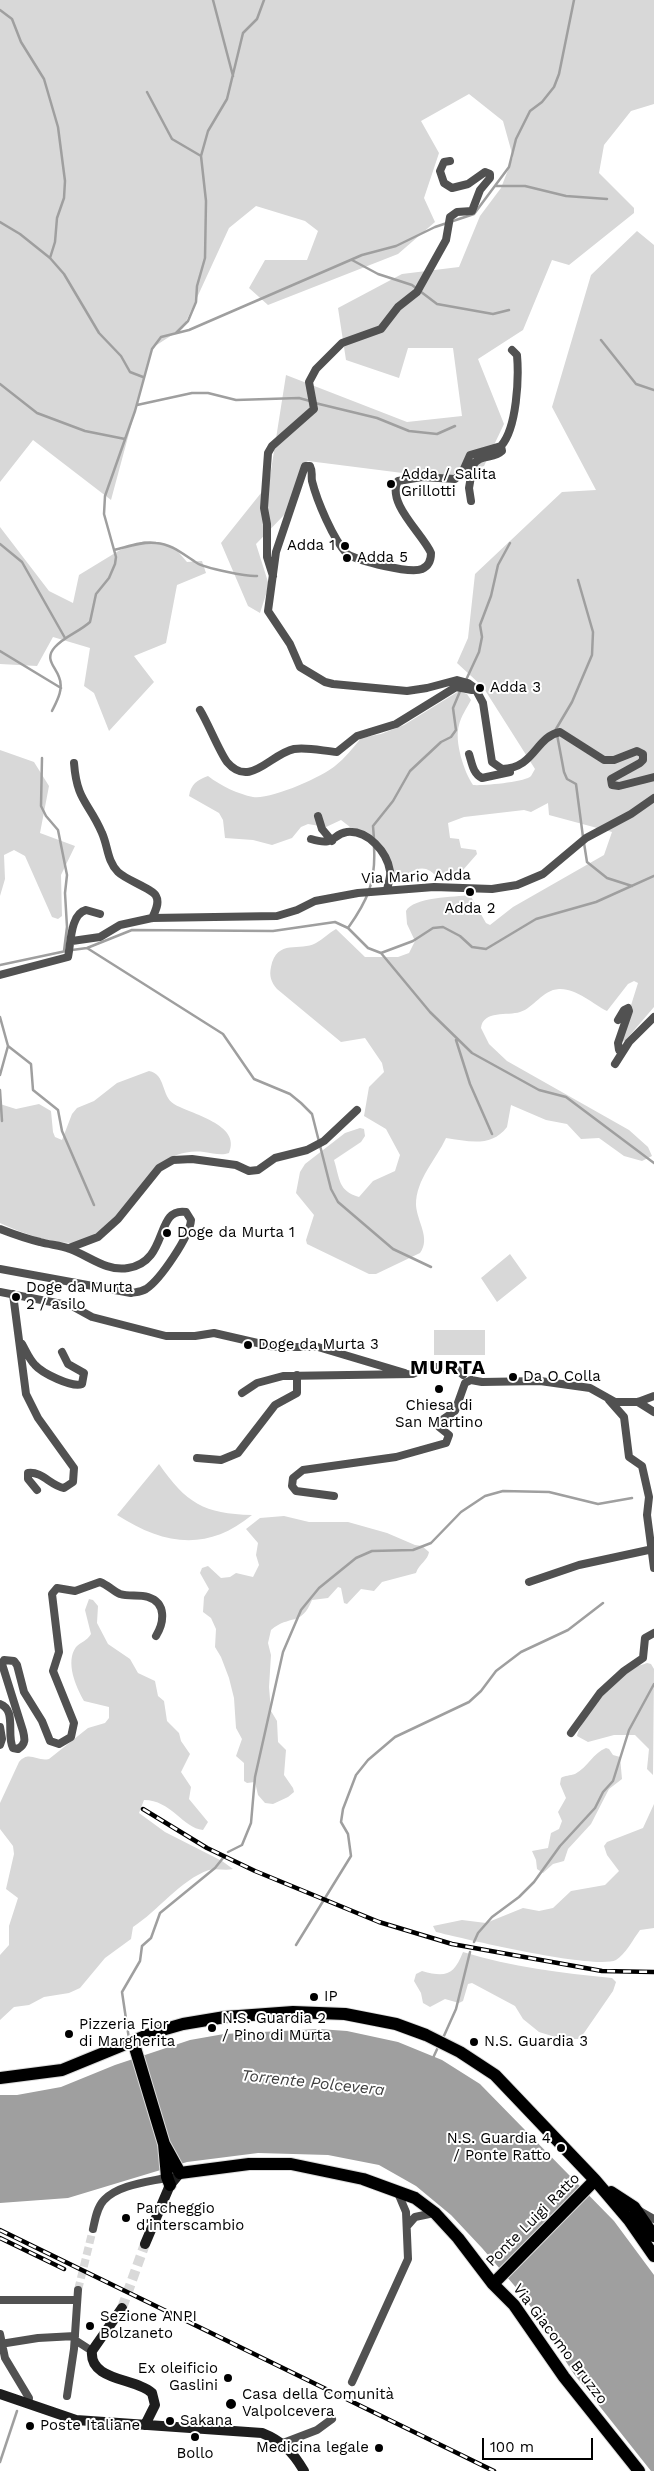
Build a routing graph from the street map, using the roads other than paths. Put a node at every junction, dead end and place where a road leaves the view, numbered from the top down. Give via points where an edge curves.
1 (450, 161) dead end
2 (512, 350) dead end
3 (501, 446) junction
4 (471, 501) dead end
5 (274, 578) junction
6 (478, 693) junction
7 (200, 710) dead end
8 (469, 754) dead end
9 (74, 763) dead end
10 (517, 767) junction
11 (654, 777) edge
12 (654, 798) edge
13 (318, 816) dead end
14 (311, 839) dead end
15 (332, 841) junction
16 (387, 890) junction
17 (100, 914) dead end
18 (152, 918) junction
19 (72, 941) junction
20 (0, 975) edge
21 (654, 1016) edge
22 (618, 1020) dead end
23 (623, 1051) junction
24 (615, 1064) dead end
25 (357, 1110) dead end
26 (0, 1229) edge
27 (69, 1248) junction
28 (0, 1269) edge
29 (0, 1292) edge
30 (13, 1294) junction
31 (20, 1340) junction
32 (62, 1352) dead end
33 (405, 1373) junction
34 (297, 1375) junction
35 (466, 1379) junction
36 (242, 1393) dead end
37 (654, 1396) edge
38 (608, 1399) junction
39 (638, 1402) junction
40 (654, 1412) edge
41 (197, 1458) dead end
42 (37, 1490) dead end
43 (334, 1496) dead end
44 (653, 1549) edge
45 (654, 1568) edge
46 (529, 1582) dead end
47 (654, 1633) edge
48 (156, 1636) dead end
49 (0, 1704) edge
50 (0, 1727) edge
51 (571, 1733) dead end
52 (0, 1745) edge
53 (135, 2047) junction
54 (0, 2078) edge
55 (164, 2144) junction
56 (178, 2169) junction
57 (168, 2181) junction
58 (592, 2184) junction
59 (397, 2191) junction
60 (435, 2213) junction
61 (408, 2225) junction
62 (652, 2227) edge
63 (93, 2229) tunnel mouth
64 (145, 2244) tunnel mouth
65 (654, 2256) edge
66 (493, 2284) junction
67 (78, 2290) tunnel mouth
68 (0, 2300) edge
69 (76, 2300) junction
70 (122, 2308) tunnel mouth
71 (0, 2334) edge
72 (75, 2338) junction
73 (1, 2344) edge
74 (92, 2351) junction
75 (352, 2382) dead end
76 (0, 2394) edge
77 (67, 2396) dead end
78 (28, 2404) junction
79 (332, 2419) dead end
80 (147, 2421) junction
81 (279, 2441) junction
82 (304, 2471) edge
83 (639, 2471) edge

1 - 5 street via 444,162 440,171 444,182 452,188 468,184 484,172 490,174 474,208 450,217 446,240 424,275 420,288 398,307 381,329 342,343 316,369 310,382 314,409 268,453 264,508 267,557
2 - 3 street via 516,355 517,386 511,421
3 - 4 street via 499,454 482,458 473,465 469,488
3 - 5 street via 470,455 462,473 455,479 422,477 398,481 396,493 402,509 431,553 429,563 417,570 347,554 322,508 311,479 313,471 310,466 305,466 276,552
5 - 6 street via 268,611 290,644 300,667 307,672 333,684 390,690 427,688 462,680
6 - 7 street via 456,687 396,724 357,736 337,752 294,749 273,757 247,774 226,761
6 - 10 street via 487,723 492,762 502,769
8 - 10 street via 473,768 482,778 515,771
9 - 18 street via 79,795 103,834 112,864 124,877 156,896 157,905
10 - 11 street via 525,763 549,737 560,732 604,760 614,760 637,751 643,754 640,763 611,779 612,786
12 - 16 street, Via Mario Adda via 586,838 543,874 517,885 492,889
13 - 15 street via 322,829
14 - 15 street
15 - 16 street via 345,832 372,840 390,870
16 - 18 street, Via Mario Adda via 315,901 277,916
17 - 19 street via 82,911 74,922
18 - 19 street, Via Mario Adda via 120,925 100,937
19 - 20 street via 68,957
21 - 23 street
22 - 23 street via 628,1008 630,1011 618,1043 619,1050
23 - 24 street
25 - 27 street via 324,1141 307,1150 275,1158 258,1170 192,1159 173,1160 159,1168 118,1219 98,1236
26 - 27 street
27 - 28 street via 102,1264 127,1268 145,1262 152,1255 170,1216 184,1212 191,1220 188,1233 160,1275 140,1292
29 - 30 street
30 - 31 street
30 - 33 street via 72,1306 92,1316 166,1336 214,1333 275,1347 318,1347
31 - 32 street via 36,1367 73,1385 82,1384 84,1373 68,1364
31 - 42 street via 28,1400 74,1468 72,1482 64,1488 38,1474 28,1473 28,1479
33 - 34 street
33 - 35 street via 416,1373 429,1366 458,1370
34 - 36 street via 257,1383
34 - 41 street via 297,1393 275,1404 238,1453 220,1460
35 - 38 street via 583,1387
35 - 43 street via 455,1411 438,1424 449,1435 446,1443 396,1457 303,1470 293,1478 292,1486 296,1491
37 - 39 street
38 - 39 street
38 - 44 street via 624,1416 629,1457 642,1466 649,1497 647,1516
39 - 40 street
44 - 45 street
44 - 46 street via 579,1565
47 - 51 street via 644,1640 642,1660 624,1671 600,1694
48 - 49 street via 163,1624 162,1611 150,1597 120,1594 100,1582 74,1591 57,1588 52,1594 59,1652 53,1671 74,1723 71,1737 59,1744 50,1741 24,1692 14,1661 4,1660 2,1664 25,1740 18,1749 10,1744 10,1719 7,1708
50 - 52 street
53 - 54 main road via 62,2070
53 - 55 main road
53 - 58 main road via 183,2024 232,2016 293,2012 345,2014 396,2024 460,2052 495,2075
55 - 56 main road
55 - 57 main road
56 - 57 main road
56 - 59 main road, Via Giacomo Bruzzo via 291,2164 363,2179
57 - 63 street via 127,2188 103,2200
57 - 64 main road
58 - 62 main road via 634,2207
58 - 65 main road via 629,2220
58 - 66 main road, Ponte Luigi Ratto
59 - 60 main road, Via Giacomo Bruzzo via 415,2198
59 - 61 street
60 - 61 street via 420,2214
60 - 66 main road, Via Giacomo Bruzzo
61 - 75 street via 407,2263
66 - 83 main road, Via Giacomo Bruzzo via 514,2305 564,2376
67 - 69 street
68 - 69 street
69 - 72 street
70 - 74 main road
71 - 73 street
72 - 73 street
72 - 74 street
72 - 77 street
73 - 78 street via 5,2358 29,2398
74 - 80 main road via 93,2363 100,2370 151,2392 155,2402
76 - 78 main road
78 - 80 main road via 76,2420
79 - 81 street via 317,2430
80 - 81 main road via 255,2431
81 - 82 main road via 296,2457

